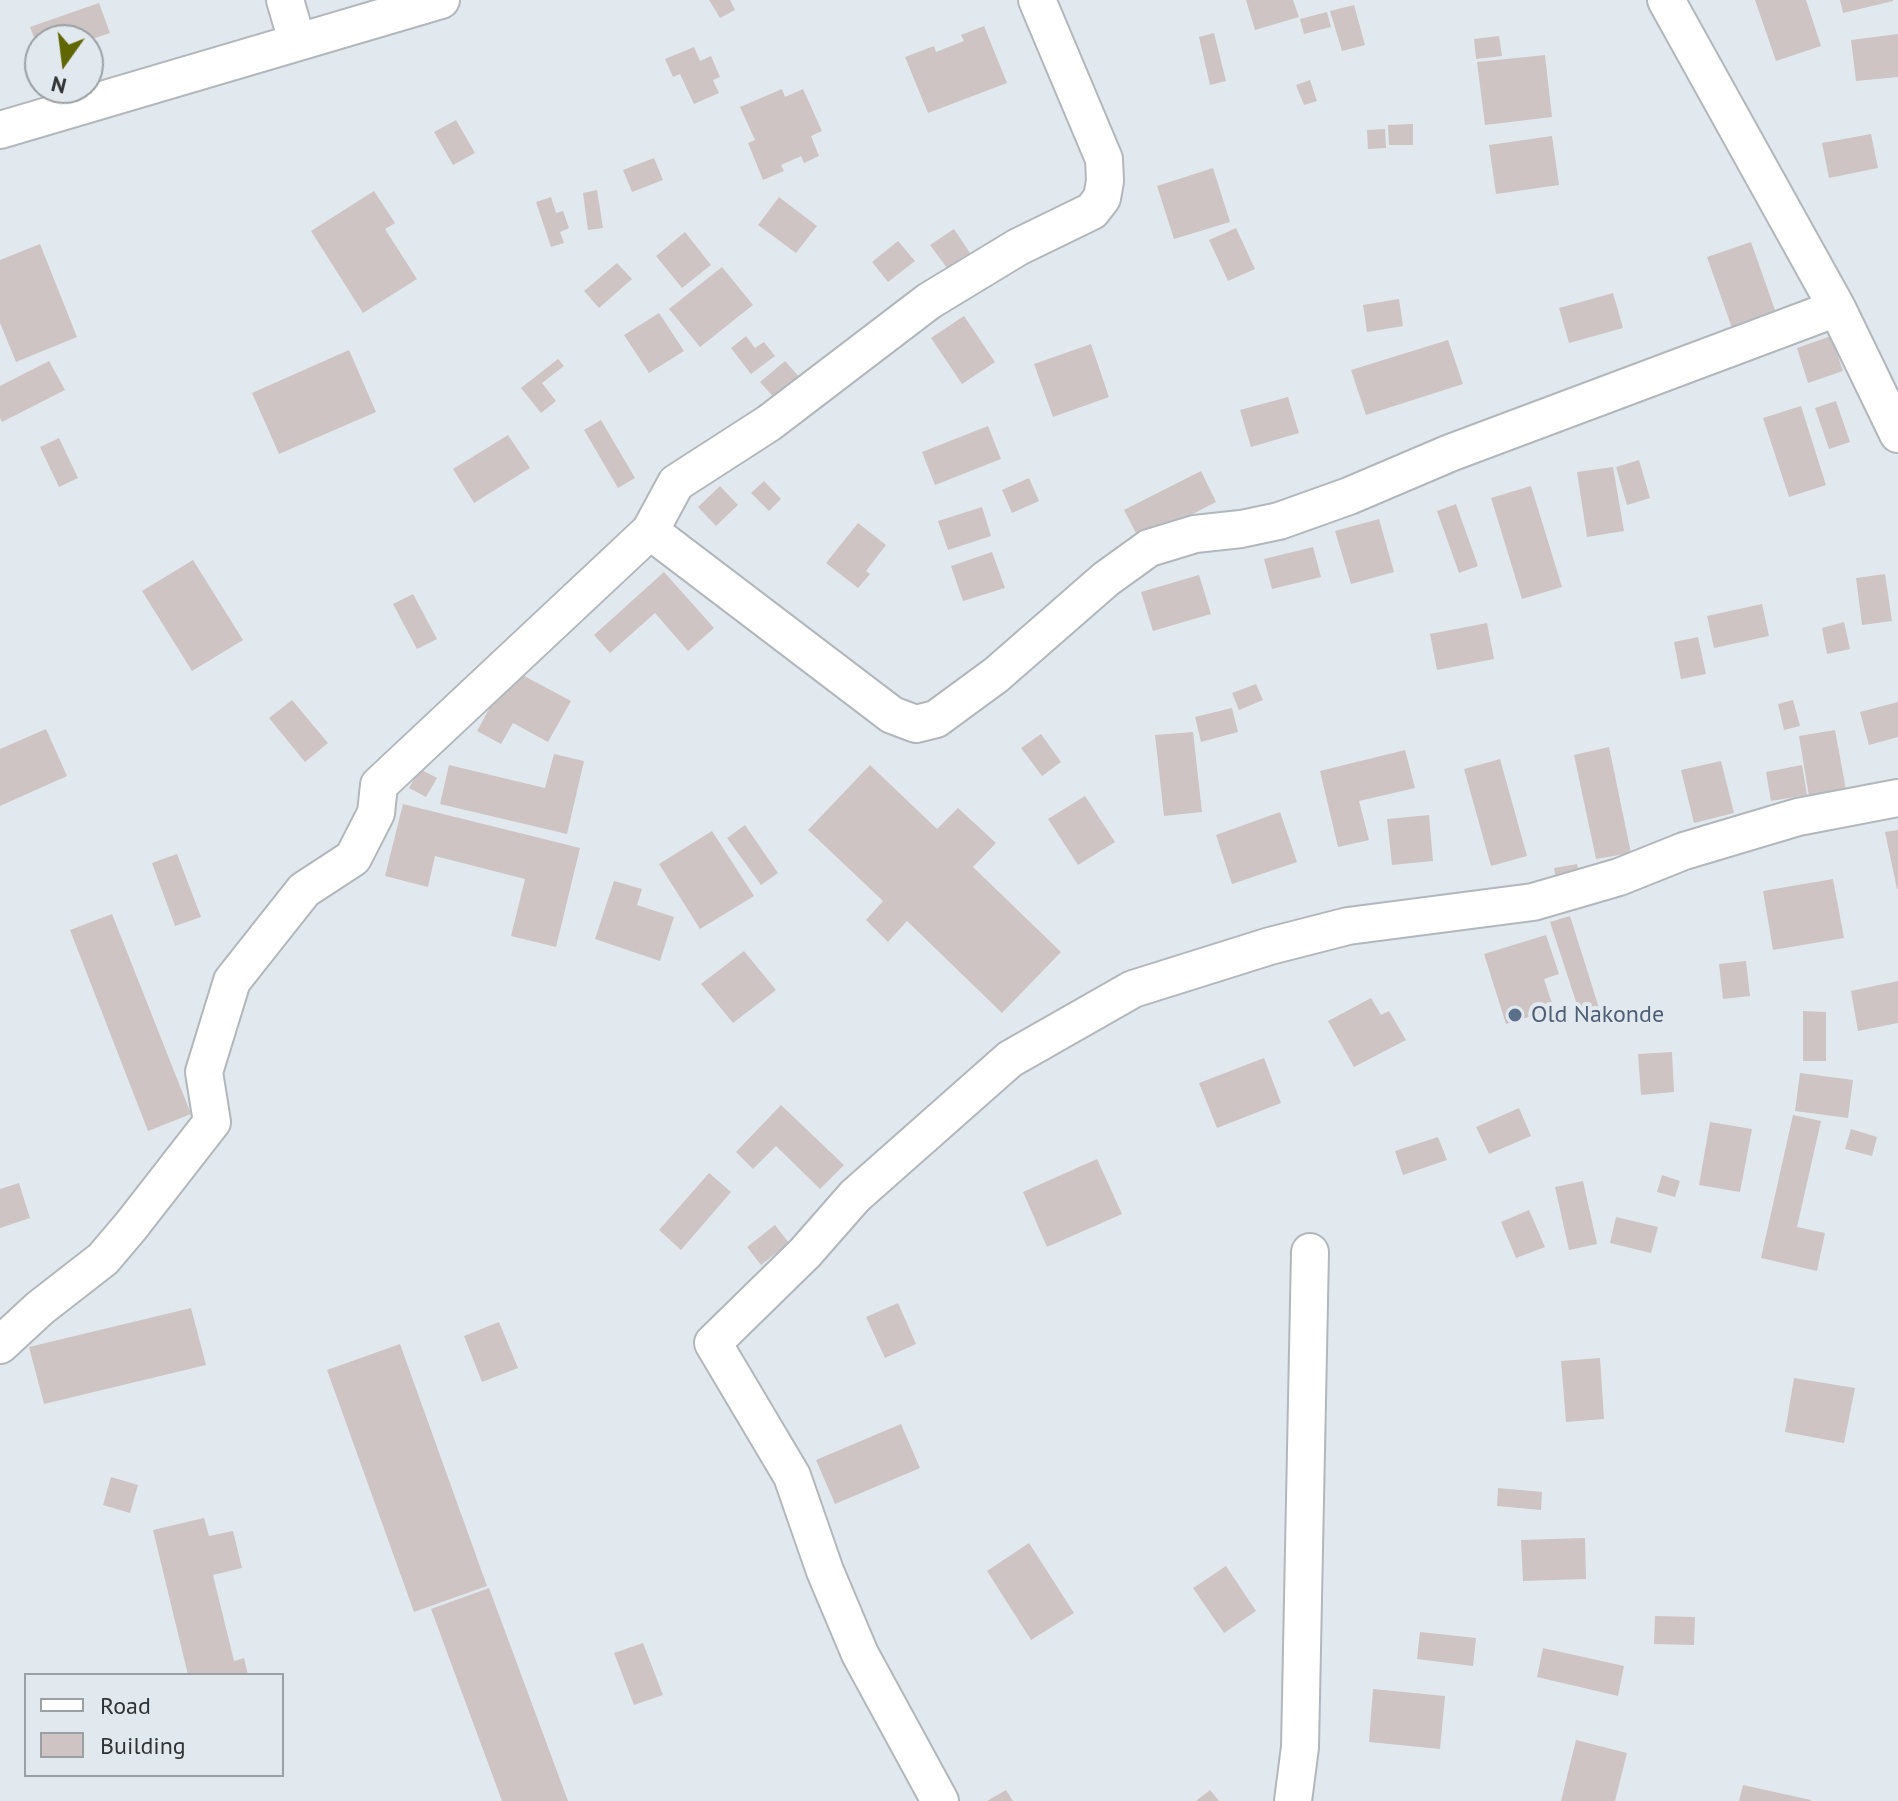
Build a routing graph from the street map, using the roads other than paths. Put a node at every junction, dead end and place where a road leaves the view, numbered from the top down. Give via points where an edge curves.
1 (285, 0) edge
2 (441, 0) edge
3 (1037, 0) edge
4 (1666, 0) edge
5 (297, 41) junction
6 (0, 130) edge
7 (1837, 308) junction
8 (1898, 434) edge
9 (650, 531) junction
10 (1898, 798) edge
11 (1310, 1252) dead end
12 (0, 1345) edge
13 (940, 1801) edge
14 (1293, 1801) edge

1 - 5 street
2 - 5 street
3 - 9 street via 1104,159 1102,198 1092,211 1018,247 929,301 769,423 676,483
4 - 7 street
5 - 6 street
7 - 8 street
7 - 9 street via 1279,521 1195,534 1149,548 996,675 936,719 916,724 892,715
9 - 12 street via 379,785 376,813 353,858 304,890 232,981 204,1072 212,1122 103,1259
10 - 13 street via 1798,817 1533,902 1348,926 1133,989 1010,1059 855,1196 713,1343 792,1476 860,1654
11 - 14 street via 1300,1747

